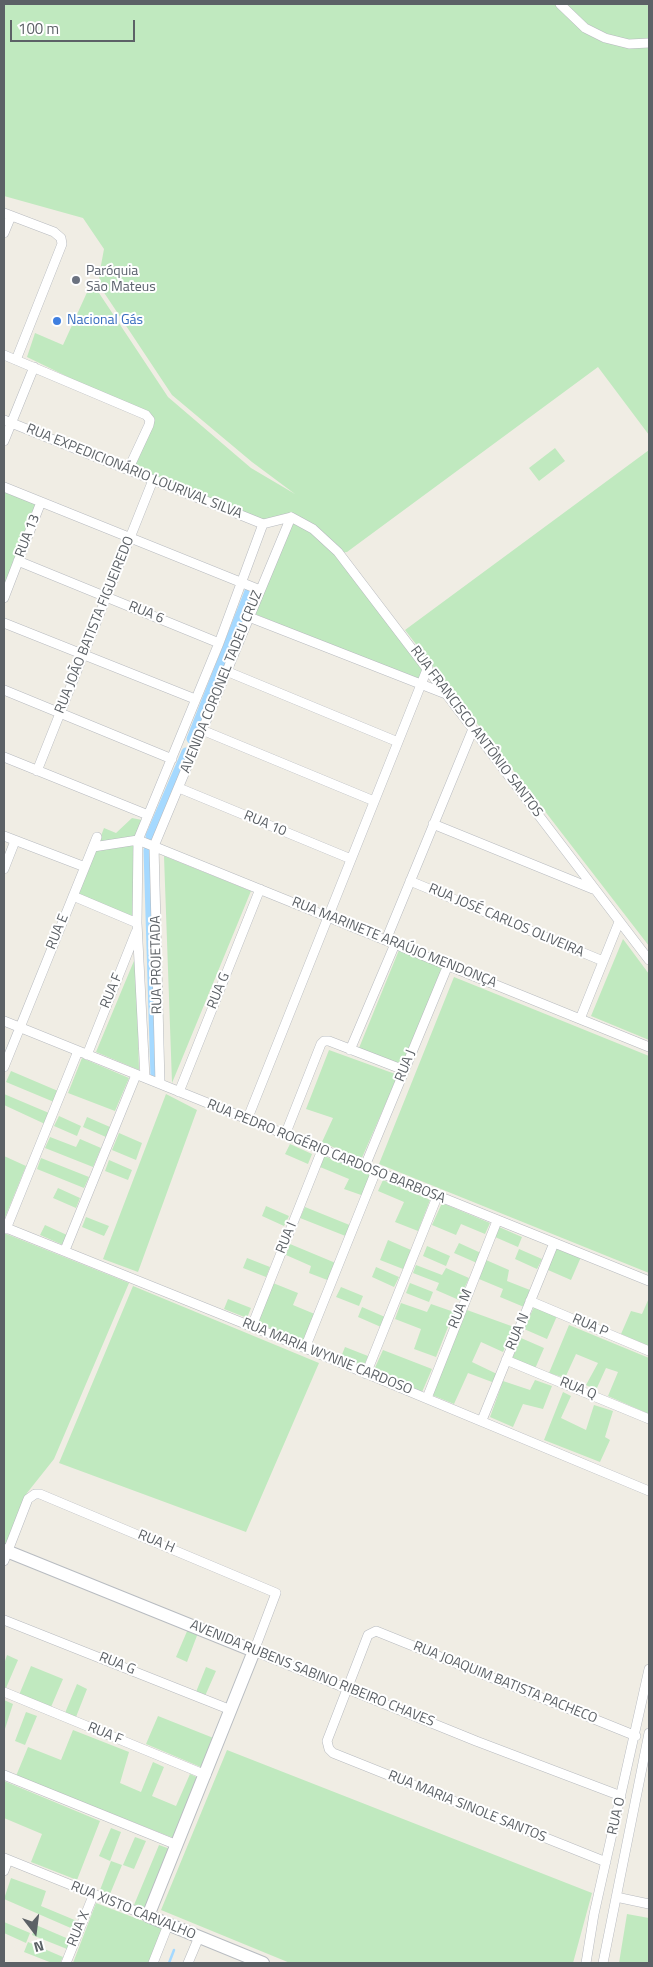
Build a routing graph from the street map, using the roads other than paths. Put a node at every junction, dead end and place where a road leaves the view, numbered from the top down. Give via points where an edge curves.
1 (560, 4) edge
2 (649, 43) edge
3 (7, 214) edge
4 (4, 233) edge
5 (4, 355) edge
6 (16, 360) junction
7 (34, 367) junction
8 (7, 422) edge
9 (4, 441) edge
10 (128, 470) junction
11 (153, 480) junction
12 (4, 487) edge
13 (41, 502) junction
14 (291, 517) junction
15 (263, 524) junction
16 (130, 538) junction
17 (18, 561) junction
18 (242, 583) junction
19 (260, 590) junction
20 (106, 597) junction
21 (4, 598) edge
22 (249, 617) junction
23 (4, 623) edge
24 (219, 643) junction
25 (83, 655) junction
26 (428, 667) junction
27 (226, 671) junction
28 (421, 684) junction
29 (4, 690) edge
30 (446, 694) junction
31 (196, 700) junction
32 (60, 713) junction
33 (202, 730) junction
34 (473, 730) junction
35 (398, 742) junction
36 (178, 743) junction
37 (194, 748) junction
38 (4, 757) edge
39 (172, 759) junction
40 (37, 771) junction
41 (178, 788) junction
42 (374, 800) junction
43 (148, 815) junction
44 (433, 824) junction
45 (4, 836) edge
46 (97, 837) dead end
47 (138, 840) junction
48 (15, 841) junction
49 (154, 846) junction
50 (93, 847) junction
51 (351, 859) junction
52 (85, 867) junction
53 (4, 869) edge
54 (410, 881) junction
55 (260, 889) junction
56 (594, 889) junction
57 (73, 896) junction
58 (328, 917) junction
59 (619, 922) junction
60 (138, 926) junction
61 (390, 942) junction
62 (649, 960) edge
63 (603, 961) junction
64 (448, 965) junction
65 (580, 1019) junction
66 (4, 1020) edge
67 (20, 1027) junction
68 (649, 1047) edge
69 (350, 1050) junction
70 (83, 1053) junction
71 (4, 1067) edge
72 (404, 1070) junction
73 (140, 1076) junction
74 (160, 1084) junction
75 (178, 1092) junction
76 (248, 1120) junction
77 (285, 1135) junction
78 (322, 1150) junction
79 (365, 1166) junction
80 (376, 1171) junction
81 (437, 1197) junction
82 (497, 1220) junction
83 (5, 1228) edge
84 (554, 1243) junction
85 (65, 1250) junction
86 (649, 1281) edge
87 (530, 1301) junction
88 (252, 1326) junction
89 (305, 1348) junction
90 (649, 1351) edge
91 (506, 1360) junction
92 (366, 1374) junction
93 (427, 1398) junction
94 (649, 1419) edge
95 (482, 1420) junction
96 (649, 1489) edge
97 (5, 1554) edge
98 (4, 1620) edge
99 (254, 1651) junction
100 (649, 1669) edge
101 (347, 1688) junction
102 (4, 1692) edge
103 (231, 1710) junction
104 (649, 1735) edge
105 (636, 1736) junction
106 (4, 1775) edge
107 (206, 1775) junction
108 (621, 1796) junction
109 (177, 1845) junction
110 (6, 1859) edge
111 (606, 1862) junction
112 (4, 1871) edge
113 (93, 1896) junction
114 (616, 1896) junction
115 (649, 1904) edge
116 (148, 1916) junction
117 (168, 1925) junction
118 (199, 1937) junction
119 (66, 1963) edge
120 (153, 1963) edge
121 (188, 1963) edge
122 (262, 1963) edge
123 (586, 1963) edge
124 (602, 1963) edge

1 - 2 street via 585,28 605,38 629,44
3 - 4 street
3 - 6 street via 54,232 61,238 62,247
5 - 6 street
6 - 7 street
7 - 8 street
7 - 10 street via 146,415 149,425
8 - 9 street
8 - 10 street, RUA EXPEDICIONÁRIO LOURIVAL SILVA
10 - 11 street, RUA EXPEDICIONÁRIO LOURIVAL SILVA
11 - 15 street, RUA EXPEDICIONÁRIO LOURIVAL SILVA
11 - 16 street, RUA JOÃO BATISTA FIGUEIREDO
12 - 13 street
13 - 16 street
13 - 17 street, RUA 13
14 - 15 street
14 - 19 street, AVENIDA CORONEL TADEU CRUZ
14 - 26 street, RUA FRANCISCO ANTÔNIO SANTOS via 313,528 331,544
15 - 18 street, AVENIDA CORONEL TADEU CRUZ
16 - 18 street
16 - 20 street, RUA JOÃO BATISTA FIGUEIREDO
17 - 20 street, RUA 6
17 - 21 street, RUA 13
18 - 19 street
18 - 24 street, AVENIDA CORONEL TADEU CRUZ
19 - 22 street, AVENIDA CORONEL TADEU CRUZ
20 - 24 street, RUA 6
20 - 25 street, RUA JOÃO BATISTA FIGUEIREDO
22 - 27 street, AVENIDA CORONEL TADEU CRUZ
22 - 28 street
23 - 25 street
24 - 31 street, AVENIDA CORONEL TADEU CRUZ
25 - 31 street
25 - 32 street, RUA JOÃO BATISTA FIGUEIREDO
26 - 28 street
26 - 30 street, RUA FRANCISCO ANTÔNIO SANTOS
27 - 33 street, AVENIDA CORONEL TADEU CRUZ
27 - 35 street
28 - 30 street
28 - 35 street
29 - 32 street
30 - 34 street, RUA FRANCISCO ANTÔNIO SANTOS
31 - 36 street, AVENIDA CORONEL TADEU CRUZ
32 - 39 street
32 - 40 street, RUA JOÃO BATISTA FIGUEIREDO
33 - 37 street, AVENIDA CORONEL TADEU CRUZ
33 - 42 street
34 - 44 street
34 - 56 street, RUA FRANCISCO ANTÔNIO SANTOS
35 - 42 street
36 - 37 street
36 - 39 street, AVENIDA CORONEL TADEU CRUZ
37 - 41 street, AVENIDA CORONEL TADEU CRUZ
38 - 40 street
39 - 43 street, AVENIDA CORONEL TADEU CRUZ
40 - 43 street
41 - 49 street, AVENIDA CORONEL TADEU CRUZ
41 - 51 street, RUA 10
42 - 51 street
43 - 47 street, AVENIDA CORONEL TADEU CRUZ
44 - 54 street
44 - 56 street
45 - 48 street
46 - 50 street, RUA E
47 - 49 street, RUA MARINETE ARAÚJO MENDONÇA
47 - 50 street
47 - 60 street, RUA PROJETADA
48 - 52 street
48 - 53 street
49 - 55 street, RUA MARINETE ARAÚJO MENDONÇA
49 - 74 street, RUA PROJETADA
50 - 52 street, RUA E
51 - 58 street
52 - 57 street, RUA E
54 - 61 street
54 - 63 street, RUA JOSÉ CARLOS OLIVEIRA
55 - 58 street, RUA MARINETE ARAÚJO MENDONÇA
55 - 75 street, RUA G
56 - 59 street, RUA FRANCISCO ANTÔNIO SANTOS
57 - 60 street
57 - 67 street, RUA E
58 - 61 street, RUA MARINETE ARAÚJO MENDONÇA
58 - 76 street
59 - 62 street, RUA FRANCISCO ANTÔNIO SANTOS
59 - 63 street
60 - 70 street, RUA F
60 - 73 street, RUA PROJETADA
61 - 64 street, RUA MARINETE ARAÚJO MENDONÇA
61 - 69 street
63 - 65 street
64 - 65 street, RUA MARINETE ARAÚJO MENDONÇA
64 - 72 street, RUA J
65 - 68 street, RUA MARINETE ARAÚJO MENDONÇA
66 - 67 street, RUA PEDRO ROGÉRIO CARDOSO BARBOSA
67 - 70 street, RUA PEDRO ROGÉRIO CARDOSO BARBOSA
67 - 71 street
69 - 72 street
69 - 77 street via 329,1041 321,1044
70 - 73 street, RUA PEDRO ROGÉRIO CARDOSO BARBOSA
70 - 83 street
72 - 79 street, RUA J
73 - 74 street, RUA PEDRO ROGÉRIO CARDOSO BARBOSA
73 - 85 street
74 - 75 street, RUA PEDRO ROGÉRIO CARDOSO BARBOSA
75 - 76 street, RUA PEDRO ROGÉRIO CARDOSO BARBOSA
76 - 77 street, RUA PEDRO ROGÉRIO CARDOSO BARBOSA
77 - 78 street, RUA PEDRO ROGÉRIO CARDOSO BARBOSA
78 - 79 street, RUA PEDRO ROGÉRIO CARDOSO BARBOSA
78 - 88 street, RUA I
79 - 80 street, RUA PEDRO ROGÉRIO CARDOSO BARBOSA
80 - 81 street, RUA PEDRO ROGÉRIO CARDOSO BARBOSA
80 - 89 street
81 - 82 street, RUA PEDRO ROGÉRIO CARDOSO BARBOSA
81 - 92 street
82 - 84 street, RUA PEDRO ROGÉRIO CARDOSO BARBOSA
82 - 93 street, RUA M
83 - 85 street, RUA MARIA WYNNE CARDOSO
84 - 86 street, RUA PEDRO ROGÉRIO CARDOSO BARBOSA
84 - 87 street, RUA N
85 - 88 street, RUA MARIA WYNNE CARDOSO
87 - 90 street, RUA P
87 - 91 street, RUA N
88 - 89 street, RUA MARIA WYNNE CARDOSO
89 - 92 street, RUA MARIA WYNNE CARDOSO
91 - 94 street, RUA Q
91 - 95 street, RUA N
92 - 93 street, RUA MARIA WYNNE CARDOSO
93 - 95 street, RUA MARIA WYNNE CARDOSO
95 - 96 street, RUA MARIA WYNNE CARDOSO
97 - 99 street, AVENIDA RUBENS SABINO RIBEIRO CHAVES
97 - 99 street, RUA H via 28,1499 35,1494 42,1495 276,1593
98 - 103 street, RUA G
99 - 101 street, AVENIDA RUBENS SABINO RIBEIRO CHAVES
99 - 103 street
100 - 105 street, RUA O
101 - 105 street, RUA JOAQUIM BATISTA PACHECO via 368,1635 380,1632
101 - 108 street, AVENIDA RUBENS SABINO RIBEIRO CHAVES
101 - 111 street, RUA MARIA SINOLE SANTOS via 327,1741 335,1754
102 - 107 street, RUA F
103 - 107 street
104 - 114 street, RUA O
105 - 108 street, RUA O
106 - 109 street
107 - 109 street
108 - 111 street, RUA O
109 - 116 street
110 - 112 street
110 - 113 street, RUA XISTO CARVALHO
111 - 123 street, RUA O
113 - 116 street, RUA XISTO CARVALHO
113 - 119 street, RUA X
114 - 115 street
114 - 124 street, RUA O
116 - 117 street, RUA XISTO CARVALHO
117 - 118 street, RUA XISTO CARVALHO
117 - 120 street
118 - 121 street
118 - 122 street, RUA XISTO CARVALHO

